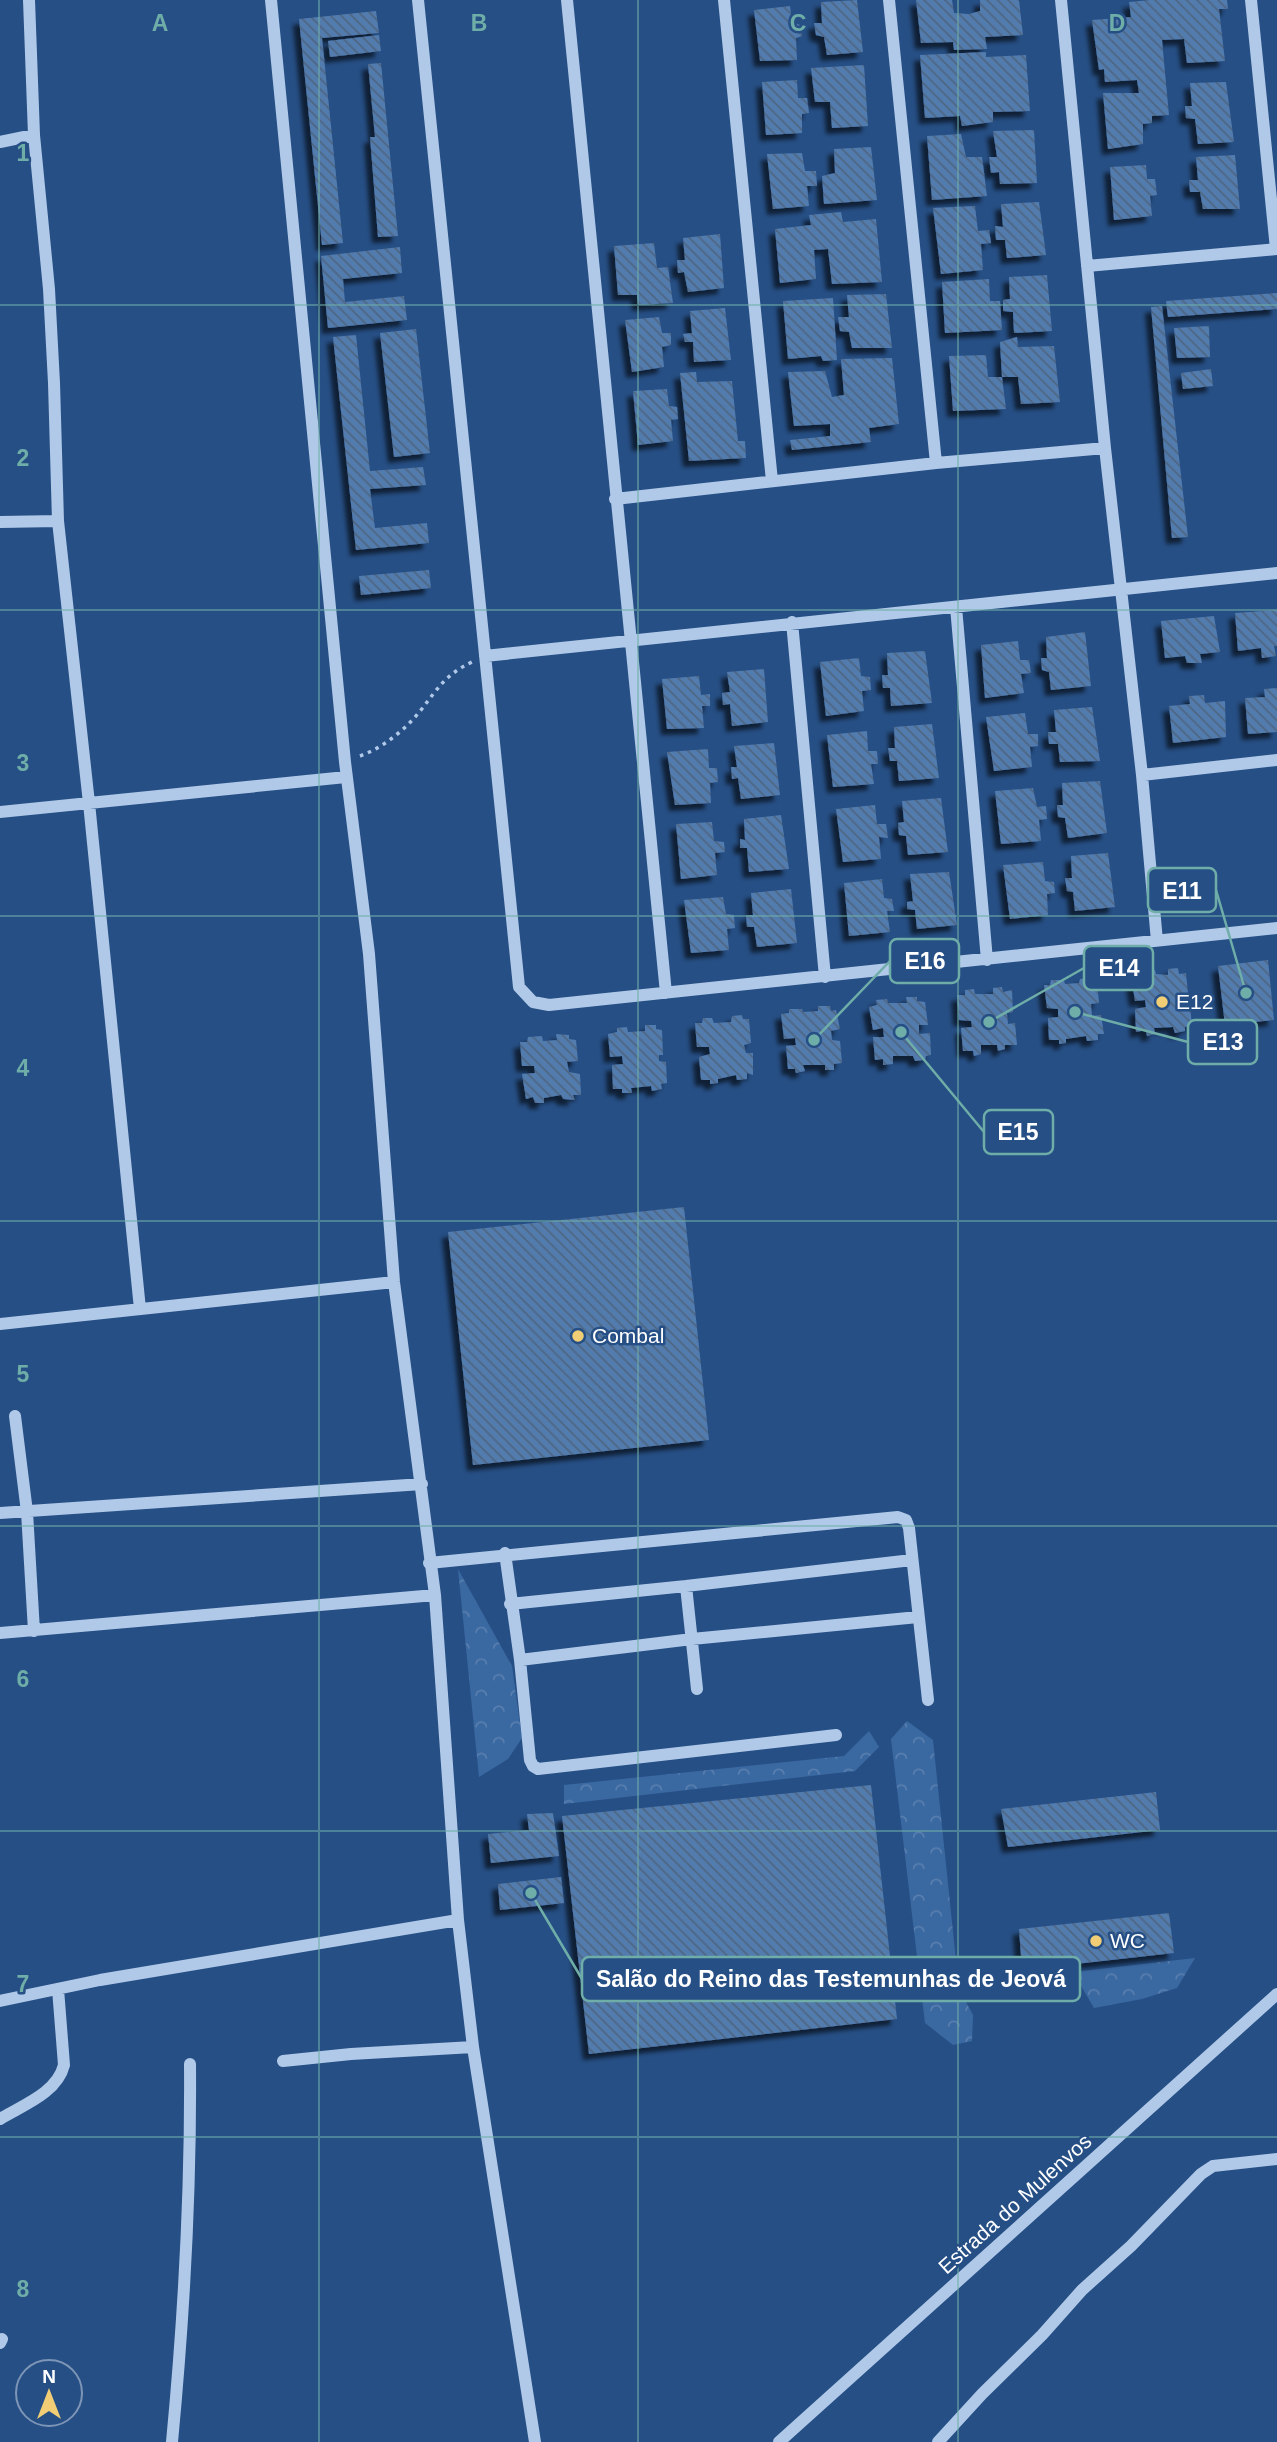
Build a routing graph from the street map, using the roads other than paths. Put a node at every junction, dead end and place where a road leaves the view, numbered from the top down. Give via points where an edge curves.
1 (29, 0) edge
2 (271, 0) edge
3 (418, 0) edge
4 (567, 0) edge
5 (724, 0) edge
6 (889, 0) edge
7 (1061, 0) edge
8 (1251, 0) edge
9 (34, 135) junction
10 (0, 142) edge
11 (1277, 249) edge
12 (1087, 266) junction
13 (1105, 448) junction
14 (936, 463) junction
15 (772, 481) junction
16 (615, 499) junction
17 (58, 521) junction
18 (0, 522) edge
19 (1277, 573) edge
20 (1120, 589) junction
21 (956, 607) junction
22 (792, 622) junction
23 (631, 639) junction
24 (485, 656) junction
25 (1277, 760) edge
26 (1142, 775) junction
27 (346, 777) junction
28 (89, 803) junction
29 (0, 812) edge
30 (1277, 928) edge
31 (1157, 941) junction
32 (987, 960) junction
33 (825, 977) junction
34 (666, 993) junction
35 (394, 1282) junction
36 (140, 1308) junction
37 (0, 1324) edge
38 (15, 1416) dead end
39 (422, 1484) junction
40 (27, 1512) junction
41 (0, 1513) edge
42 (505, 1553) junction
43 (912, 1560) junction
44 (429, 1563) junction
45 (686, 1587) junction
46 (435, 1595) junction
47 (510, 1604) junction
48 (918, 1617) junction
49 (34, 1631) junction
50 (0, 1633) edge
51 (692, 1639) junction
52 (520, 1660) junction
53 (697, 1689) dead end
54 (928, 1700) dead end
55 (836, 1735) dead end
56 (458, 1920) junction
57 (58, 1989) junction
58 (1277, 1994) edge
59 (0, 2001) edge
60 (472, 2047) junction
61 (283, 2061) dead end
62 (190, 2064) dead end
63 (0, 2119) edge
64 (1277, 2160) edge
65 (172, 2442) edge
66 (535, 2442) edge
67 (779, 2442) edge
68 (938, 2442) edge

1 - 9 street
2 - 27 street
3 - 24 street
4 - 16 street
5 - 15 street
6 - 14 street
7 - 12 street
8 - 11 street
9 - 10 street
9 - 17 street via 50,303
11 - 12 street
12 - 13 street
13 - 14 street
13 - 20 street
14 - 15 street
15 - 16 street
16 - 23 street
17 - 18 street
17 - 28 street
19 - 20 street
20 - 21 street
20 - 26 street
21 - 22 street
21 - 32 street
22 - 23 street
22 - 33 street
23 - 24 street
23 - 34 street
24 - 34 street via 519,987 533,1002 549,1005
25 - 26 street
26 - 31 street
27 - 28 street
27 - 35 street via 369,954
28 - 29 street
28 - 36 street
30 - 31 street
31 - 32 street
32 - 33 street
33 - 34 street
35 - 36 street
35 - 39 street
36 - 37 street
38 - 40 street
39 - 40 street
39 - 44 street
40 - 41 street
40 - 49 street
42 - 43 street via 898,1517 906,1520 909,1528
42 - 44 street
42 - 47 street
43 - 45 street
43 - 48 street
44 - 46 street
45 - 47 street
45 - 51 street
46 - 49 street
46 - 56 street
47 - 52 street
48 - 51 street
48 - 54 street via 915,1664
49 - 50 street
51 - 52 street
51 - 53 street
52 - 55 street via 534,1709 530,1760 538,1769
56 - 57 street
56 - 60 street
57 - 59 street
57 - 63 street via 62,2075 53,2087
58 - 67 street, Estrada do Mulenvos
60 - 61 street
60 - 66 street
62 - 65 street via 187,2252
64 - 68 street via 1213,2166 1201,2174 1082,2290

